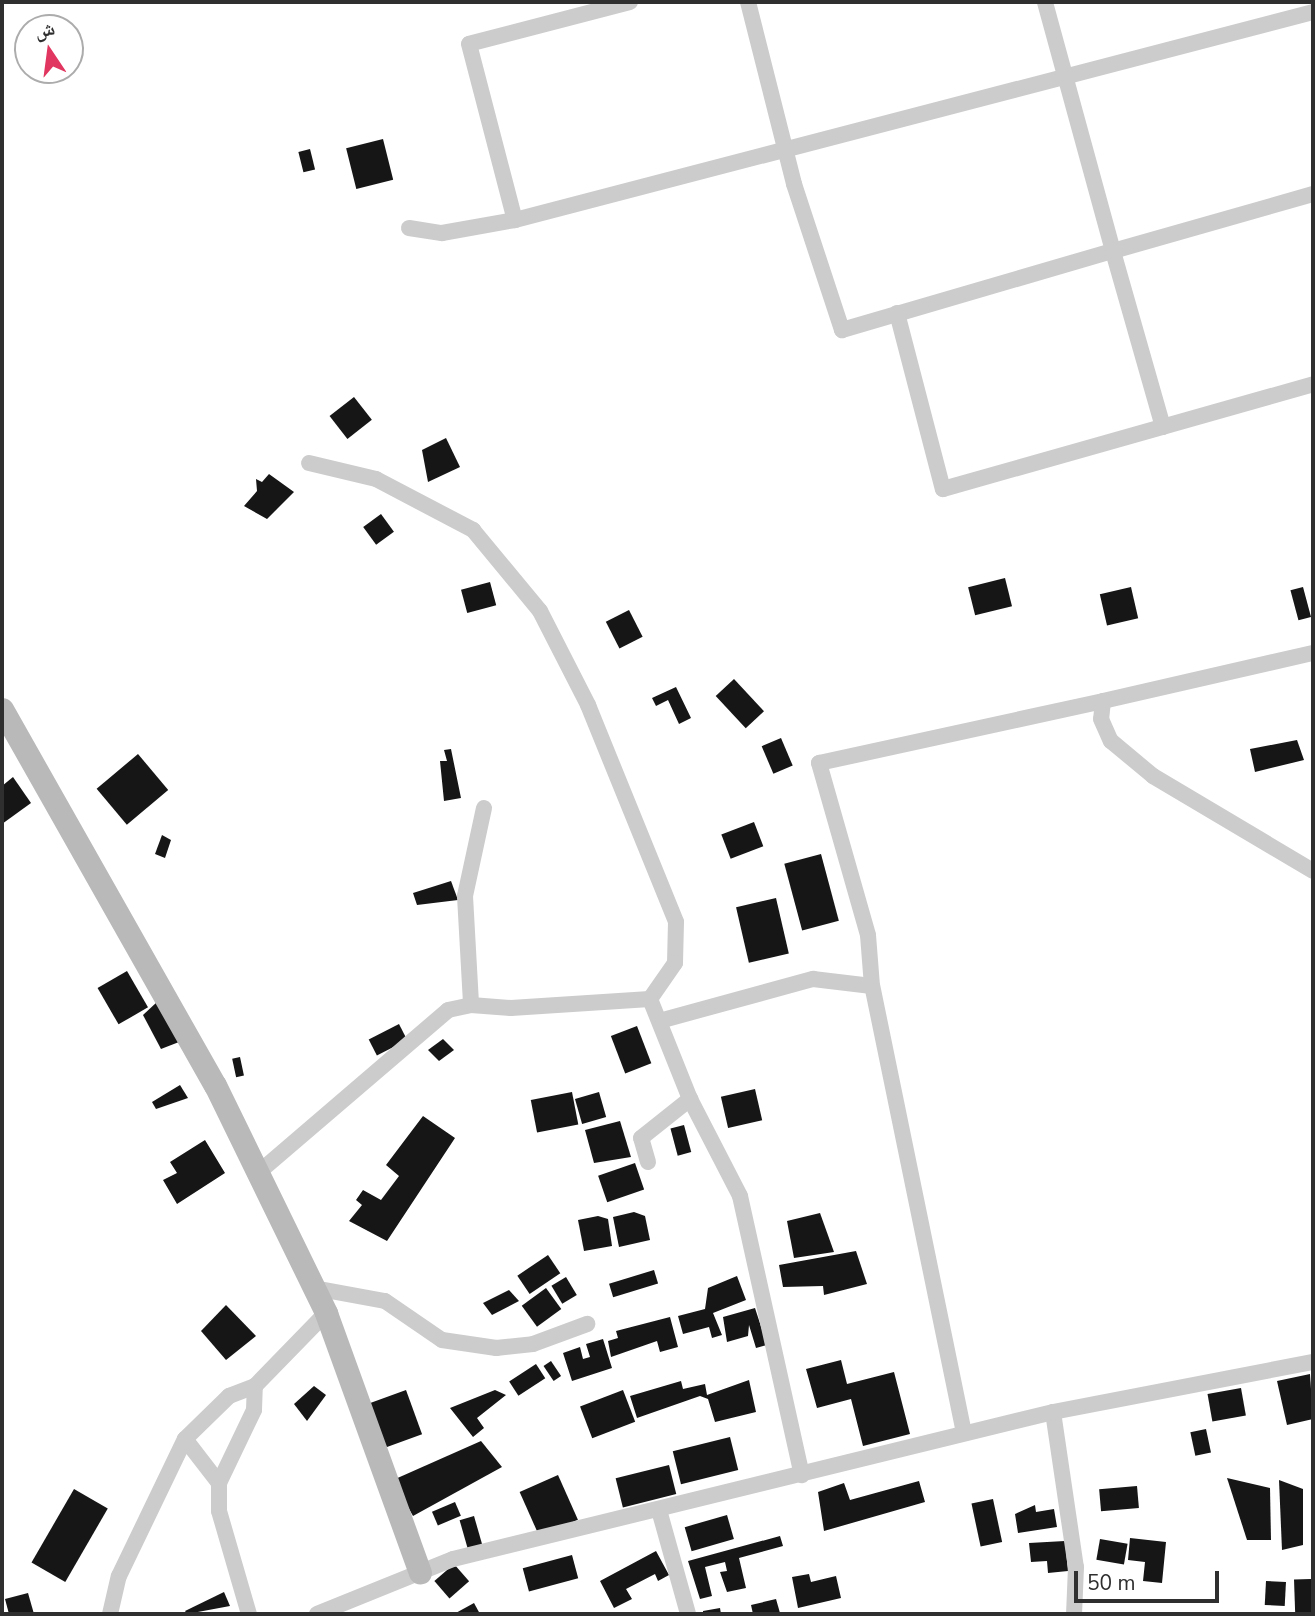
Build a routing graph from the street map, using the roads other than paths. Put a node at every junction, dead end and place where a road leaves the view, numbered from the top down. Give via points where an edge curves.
1 (629, 2) edge
2 (748, 2) edge
3 (1045, 2) edge
4 (1313, 12) edge
5 (1065, 77) junction
6 (786, 154) junction
7 (1313, 194) edge
8 (515, 220) junction
9 (409, 228) dead end
10 (1113, 251) junction
11 (897, 313) junction
12 (1313, 384) edge
13 (1163, 427) junction
14 (309, 463) dead end
15 (1313, 653) edge
16 (1103, 701) junction
17 (2, 709) edge
18 (484, 808) dead end
19 (1313, 871) edge
20 (872, 986) junction
21 (650, 999) junction
22 (471, 1005) junction
23 (663, 1020) junction
24 (690, 1099) junction
25 (648, 1162) dead end
26 (258, 1173) junction
27 (314, 1288) junction
28 (326, 1314) junction
29 (587, 1324) dead end
30 (1313, 1362) edge
31 (255, 1386) junction
32 (1053, 1412) junction
33 (964, 1433) junction
34 (185, 1440) junction
35 (802, 1475) junction
36 (219, 1482) junction
37 (659, 1510) junction
38 (420, 1573) junction
39 (110, 1614) edge
40 (250, 1614) edge
41 (317, 1614) edge
42 (688, 1614) edge
43 (1074, 1614) edge

1 - 8 street via 470,44
2 - 6 street
3 - 5 street
4 - 5 street
5 - 6 street
5 - 10 street
6 - 8 street
6 - 11 street via 842,330
7 - 10 street
8 - 9 street via 442,233
10 - 11 street
10 - 13 street
11 - 13 street via 943,489
12 - 13 street
14 - 21 street via 376,478 473,530 540,611 588,705 676,922 675,963
15 - 16 street
16 - 19 street via 1101,719 1111,741 1153,776
16 - 20 street via 819,763 867,935
17 - 26 street
18 - 22 street via 465,896
20 - 23 street via 813,979
20 - 33 street
21 - 22 street via 511,1008
21 - 23 street
22 - 26 street via 448,1010
23 - 24 street
24 - 25 street via 641,1138
24 - 35 street via 740,1196
26 - 27 street
27 - 28 street
27 - 29 street via 386,1300 442,1340 496,1348 533,1344
28 - 31 street
28 - 38 street
30 - 32 street
31 - 34 street via 229,1396
31 - 36 street via 254,1410
32 - 33 street
32 - 43 street via 1076,1567
33 - 35 street
34 - 36 street
34 - 39 street via 119,1576
35 - 37 street
36 - 40 street via 219,1511
37 - 38 street via 453,1559
37 - 42 street
38 - 41 street

